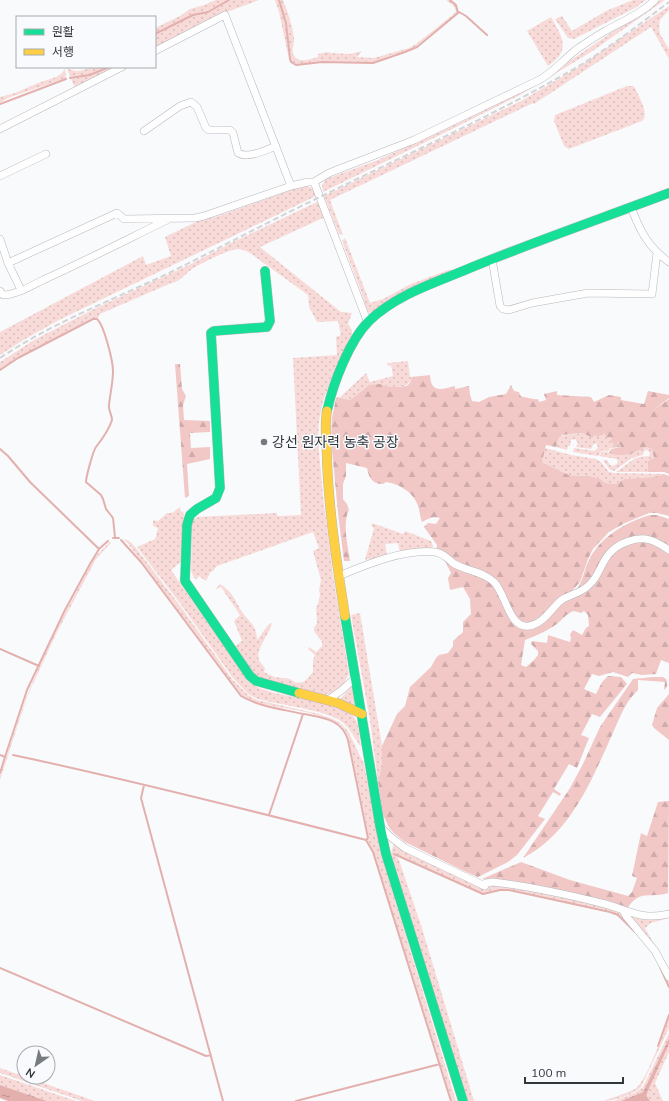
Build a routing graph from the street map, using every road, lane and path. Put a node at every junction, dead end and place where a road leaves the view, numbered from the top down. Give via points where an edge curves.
1 (655, 0) edge
2 (156, 50) edge
3 (120, 68) edge
4 (0, 129) edge
5 (144, 131) dead end
6 (276, 146) junction
7 (46, 154) dead end
8 (0, 176) edge
9 (314, 182) junction
10 (292, 186) junction
11 (669, 193) edge
12 (631, 207) junction
13 (171, 218) junction
14 (0, 239) edge
15 (657, 253) junction
16 (492, 259) junction
17 (669, 262) edge
18 (8, 263) junction
19 (265, 271) dead end
20 (21, 290) junction
21 (0, 291) edge
22 (368, 323) junction
23 (669, 550) edge
24 (339, 576) junction
25 (355, 678) junction
26 (328, 700) junction
27 (362, 714) junction
28 (380, 826) junction
29 (622, 910) junction
30 (669, 914) edge
31 (669, 977) edge
32 (462, 1101) edge

1 - 9 street via 636,15 605,31 577,50 550,74 539,80 414,140 329,173
2 - 6 street via 225,16
3 - 4 street
5 - 6 street via 180,106 191,102 197,107 206,128 230,130 233,133 238,153 241,155 257,153
6 - 10 street
7 - 8 street
9 - 10 street
9 - 22 street
10 - 13 street via 204,216
11 - 12 main road
12 - 15 street via 639,229
12 - 16 main road
13 - 18 street via 124,219 117,213
13 - 20 street
14 - 18 street
15 - 16 street via 652,294 588,292 509,310 500,306
15 - 17 street
16 - 22 main road via 405,296
18 - 20 street
19 - 26 main road via 270,321 267,327 214,331 211,334 220,488 216,498 190,515 184,559 186,580 250,676 265,684
20 - 21 street via 8,295 3,295
22 - 24 main road via 359,334 332,388 325,423 330,511
23 - 24 street via 651,540 641,538 623,544 609,554 591,584 566,597 544,619 529,626 518,625 515,622 494,582 460,566 441,553 386,558
24 - 25 main road
25 - 26 street
25 - 27 main road
26 - 27 main road
27 - 28 main road
28 - 29 street via 405,848 483,885 486,882 506,884 600,902
28 - 32 main road via 386,854
29 - 30 street via 648,917
29 - 31 street via 655,951

